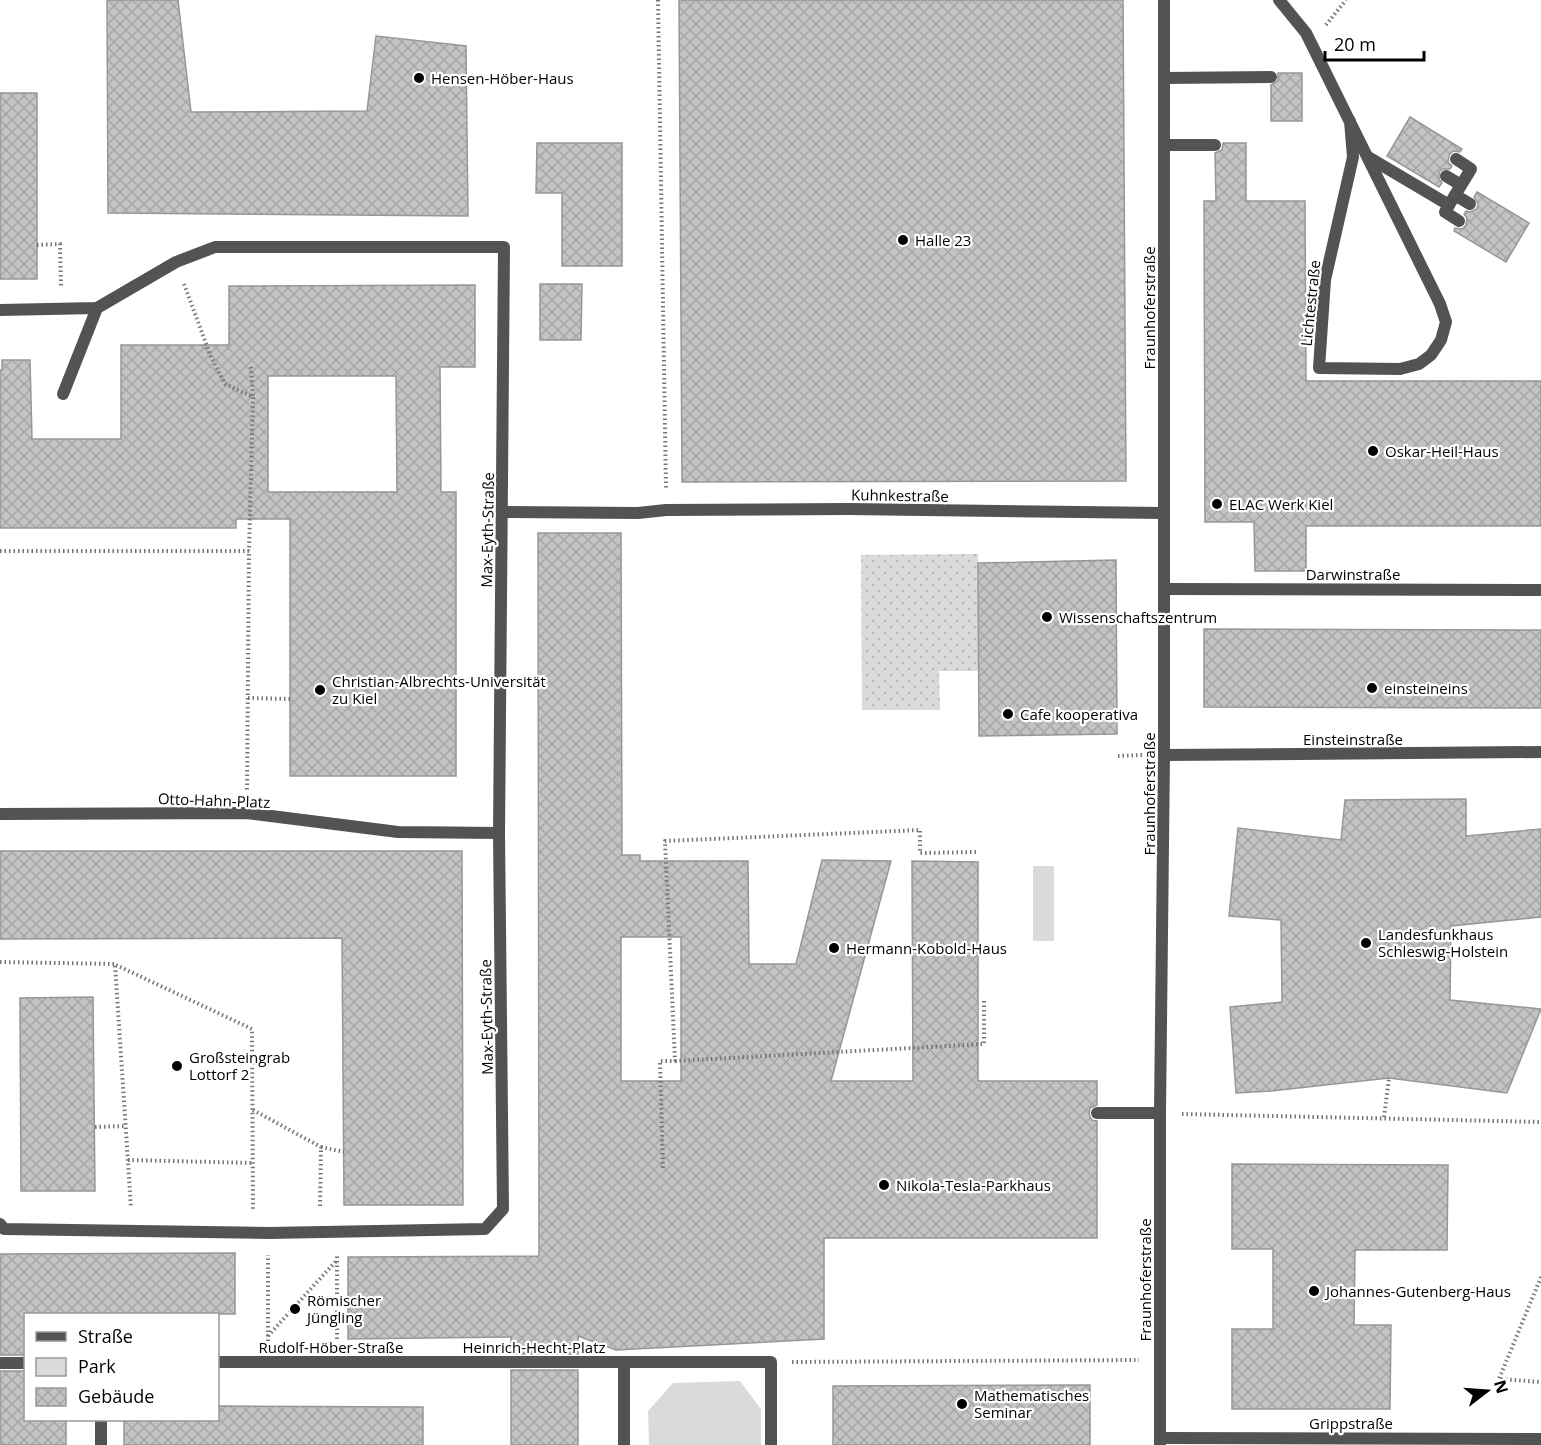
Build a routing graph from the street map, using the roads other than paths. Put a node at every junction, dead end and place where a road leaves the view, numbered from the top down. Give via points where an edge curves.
1 (1164, 0) edge
2 (1279, 0) edge
3 (1271, 77) dead end
4 (1165, 78) junction
5 (1350, 121) junction
6 (1165, 145) junction
7 (1215, 145) dead end
8 (1367, 156) junction
9 (1456, 159) dead end
10 (1446, 176) dead end
11 (1455, 195) junction
12 (1470, 204) dead end
13 (1459, 221) dead end
14 (97, 308) junction
15 (0, 310) edge
16 (63, 394) dead end
17 (502, 512) junction
18 (1163, 513) junction
19 (1164, 589) junction
20 (1541, 590) edge
21 (1541, 752) edge
22 (1164, 755) junction
23 (0, 813) edge
24 (499, 833) junction
25 (1097, 1113) dead end
26 (1160, 1113) junction
27 (0, 1224) edge
28 (445, 1361) joint
29 (219, 1362) edge
30 (624, 1362) junction
31 (0, 1363) edge
32 (24, 1363) edge
33 (101, 1421) edge
34 (1541, 1439) edge
35 (1160, 1441) edge
36 (1278, 1441) edge
37 (101, 1445) edge
38 (624, 1445) edge
39 (771, 1445) edge

1 - 4 street, Fraunhoferstraße
2 - 5 street, Lichtestraße via 1306,33
3 - 4 street
4 - 6 street, Fraunhoferstraße
5 - 8 street, Lichtestraße
5 - 8 street, Lichtestraße via 1353,158 1325,280 1319,368 1400,369 1419,364 1441,340 1446,322
6 - 7 street
6 - 18 street, Fraunhoferstraße
8 - 11 street
9 - 11 street via 1471,169
10 - 11 street
11 - 12 street
11 - 13 street via 1445,212
14 - 15 street, Max-Eyth-Straße
14 - 16 street
14 - 17 street, Max-Eyth-Straße via 176,262 214,247 504,247
17 - 18 street, Kuhnkestraße via 848,509
17 - 24 street, Max-Eyth-Straße
18 - 19 street, Fraunhoferstraße
19 - 20 street, Darwinstraße
19 - 22 street, Fraunhoferstraße
21 - 22 street, Einsteinstraße
22 - 26 street, Fraunhoferstraße
23 - 24 street, Otto-Hahn-Platz via 247,813 398,832
24 - 27 street, Max-Eyth-Straße via 503,1209 484,1230 254,1233 4,1229
25 - 26 street
26 - 35 street, Fraunhoferstraße
28 - 29 street, Rudolf-Höber-Straße
28 - 30 street, Heinrich-Hecht-Platz
30 - 38 street, Heinrich-Hecht-Platz
30 - 39 street, Heinrich-Hecht-Platz via 771,1362
31 - 32 street
33 - 37 street
34 - 36 street, Grippstraße
35 - 36 street, Grippstraße

